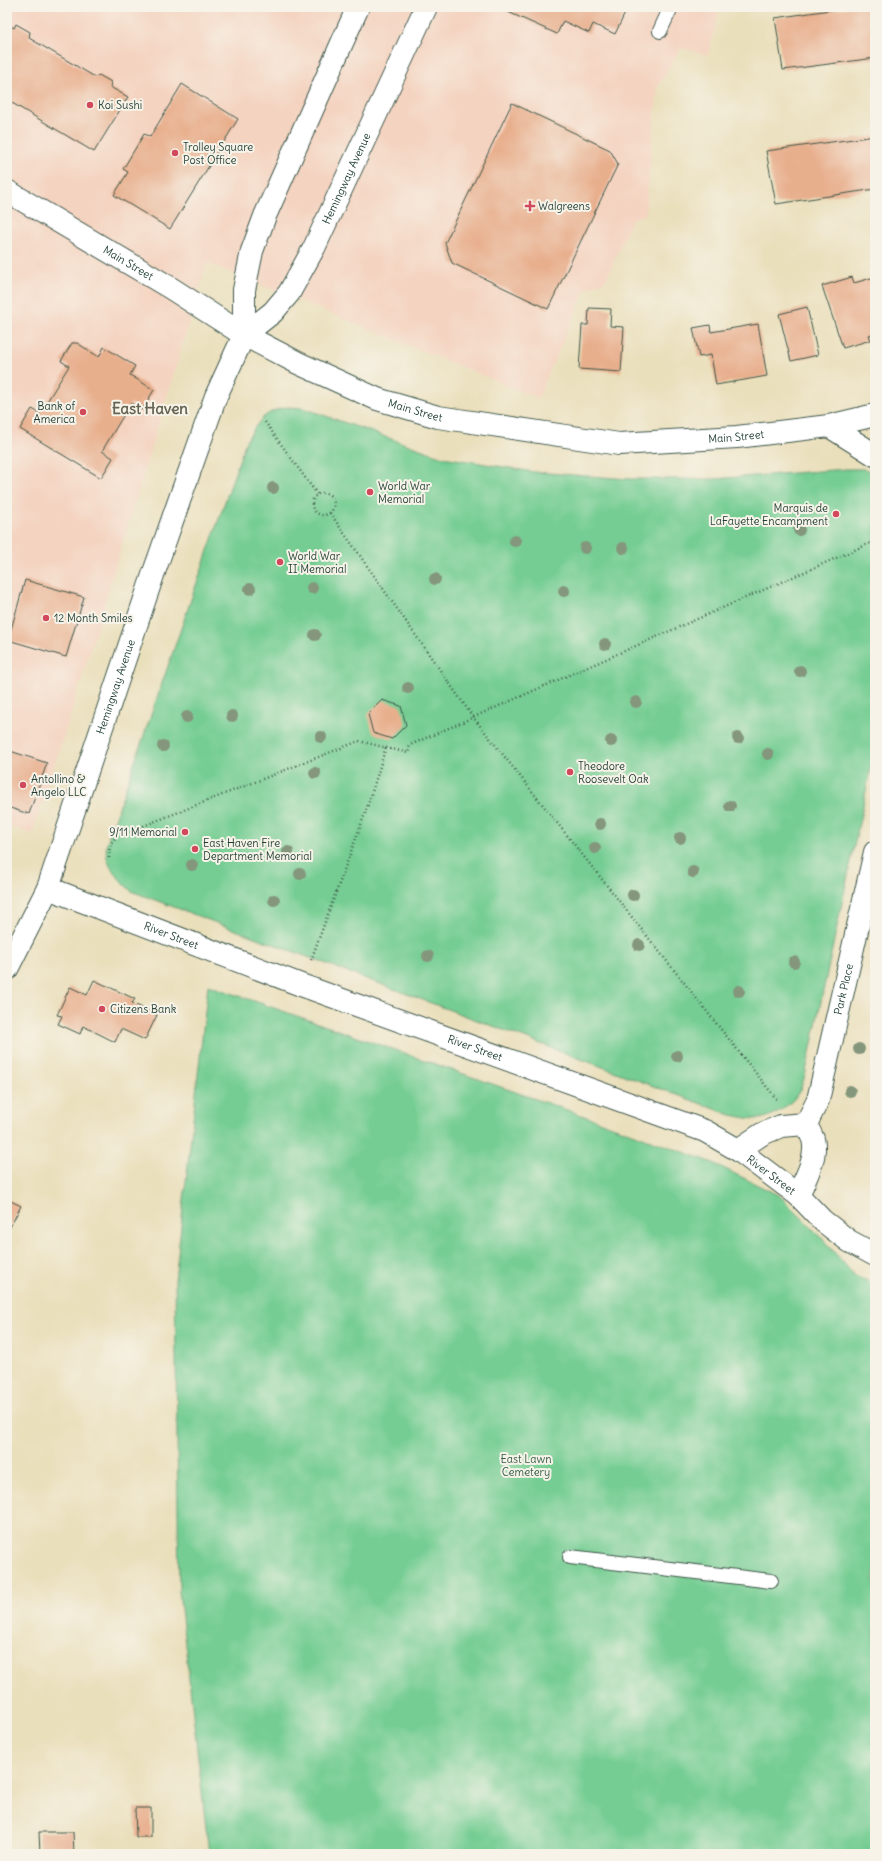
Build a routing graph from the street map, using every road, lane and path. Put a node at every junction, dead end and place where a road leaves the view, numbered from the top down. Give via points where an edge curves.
1 (358, 7) edge
2 (426, 7) edge
3 (671, 7) edge
4 (660, 31) dead end
5 (7, 191) edge
6 (244, 335) junction
7 (875, 415) edge
8 (265, 422) dead end
9 (829, 426) junction
10 (875, 455) edge
11 (317, 494) junction
12 (330, 513) junction
13 (875, 542) edge
14 (473, 718) junction
15 (386, 748) junction
16 (875, 852) edge
17 (110, 858) dead end
18 (48, 888) junction
19 (8, 966) edge
20 (301, 985) junction
21 (806, 1124) junction
22 (738, 1150) junction
23 (798, 1194) junction
24 (875, 1255) edge
25 (570, 1557) dead end
26 (771, 1581) dead end

1 - 6 main road, Hemingway Avenue via 265,216 252,251 244,290
2 - 6 main road, Hemingway Avenue via 314,248 289,293 273,312
3 - 4 lane
5 - 6 main road, Main Street via 169,287
6 - 9 main road, Main Street via 377,399 438,417 619,444 737,437
6 - 18 main road, Hemingway Avenue via 216,396 150,582
7 - 9 main road, Main Street
8 - 11 path
9 - 10 main road
11 - 12 path via 328,494 333,499 334,506
11 - 12 path via 312,500 313,510 319,515
12 - 14 path
13 - 14 path
14 - 15 path via 410,745 408,753
14 - 21 path via 781,1106
15 - 17 path via 359,741 118,836 112,840
15 - 20 path via 366,811
16 - 21 main road, Park Place via 818,1100
18 - 19 main road, Hemingway Avenue
18 - 20 main road, River Street
20 - 22 main road, River Street via 705,1131
21 - 22 main road via 781,1126 762,1134
21 - 23 main road via 813,1139 814,1150 809,1170
22 - 23 main road, River Street
23 - 24 main road, River Street via 828,1225 849,1241
25 - 26 lane

